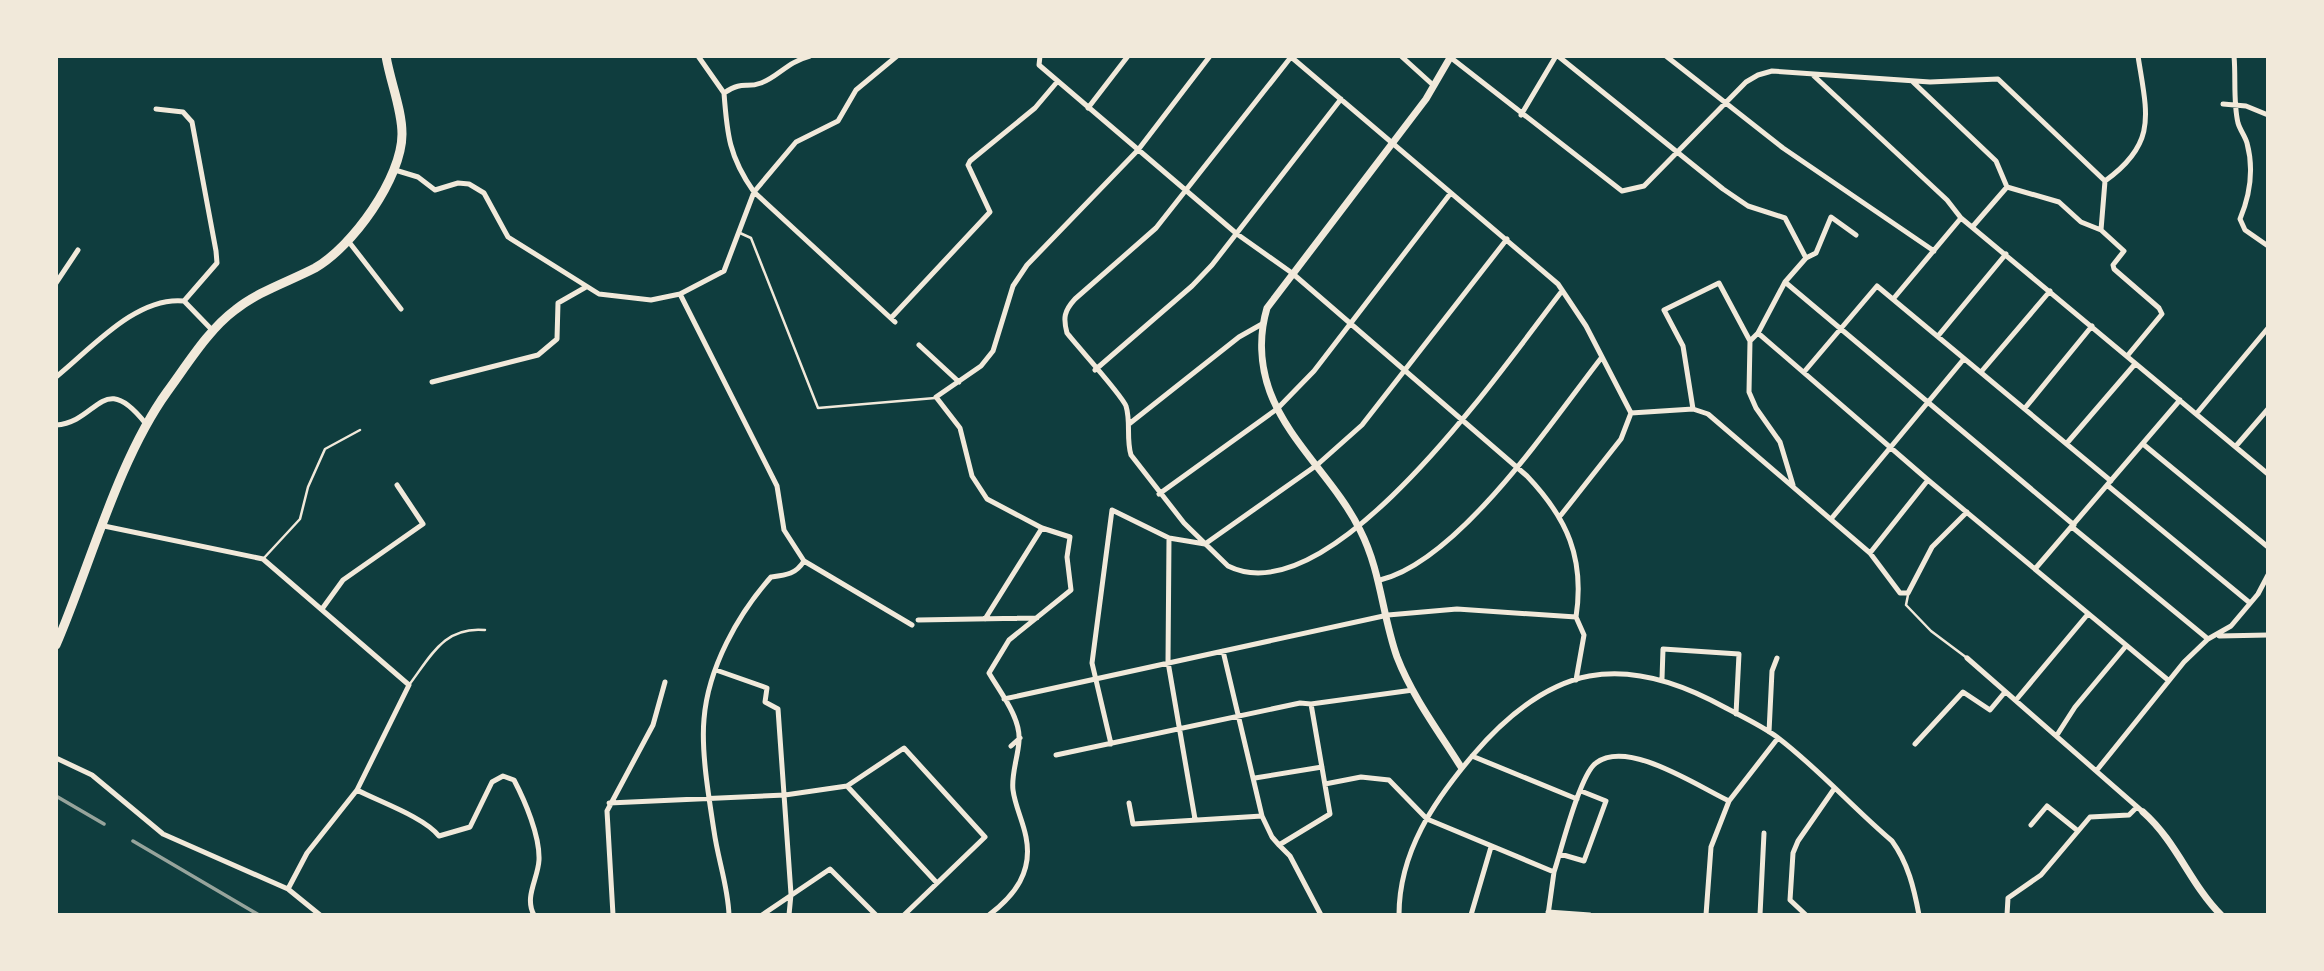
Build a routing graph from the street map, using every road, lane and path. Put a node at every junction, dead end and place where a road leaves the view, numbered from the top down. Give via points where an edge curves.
1 (386, 56) edge
2 (698, 56) edge
3 (810, 56) edge
4 (897, 56) edge
5 (1040, 56) edge
6 (1128, 56) edge
7 (1210, 56) edge
8 (1401, 56) edge
9 (1451, 56) edge
10 (1557, 56) edge
11 (1666, 56) edge
12 (2138, 56) edge
13 (2234, 56) edge
14 (1290, 57) edge
15 (1815, 76) junction
16 (1057, 82) junction
17 (1913, 82) junction
18 (1433, 85) junction
19 (724, 93) junction
20 (1341, 99) junction
21 (1727, 102) junction
22 (2223, 104) dead end
23 (2235, 104) junction
24 (1088, 108) junction
25 (156, 109) dead end
26 (1521, 115) junction
27 (2268, 115) edge
28 (1391, 144) junction
29 (1138, 149) junction
30 (1677, 154) junction
31 (394, 170) junction
32 (2105, 181) junction
33 (2007, 187) junction
34 (754, 192) junction
35 (1186, 192) junction
36 (1450, 194) junction
37 (1961, 218) junction
38 (1974, 225) junction
39 (2101, 230) junction
40 (740, 233) junction
41 (1237, 234) junction
42 (1856, 235) dead end
43 (1507, 239) junction
44 (349, 242) junction
45 (2268, 246) edge
46 (78, 250) dead end
47 (1934, 251) junction
48 (2006, 254) junction
49 (1806, 258) junction
50 (1292, 273) junction
51 (1785, 282) junction
52 (56, 283) edge
53 (586, 287) junction
54 (1563, 291) junction
55 (2050, 291) junction
56 (680, 294) junction
57 (1894, 298) junction
58 (184, 301) junction
59 (401, 309) dead end
60 (1352, 322) junction
61 (1262, 324) junction
62 (2092, 326) junction
63 (2268, 328) edge
64 (1840, 330) junction
65 (214, 332) junction
66 (1758, 333) junction
67 (1938, 336) junction
68 (1750, 341) junction
69 (919, 345) dead end
70 (2128, 355) junction
71 (1602, 357) junction
72 (1963, 360) junction
73 (2136, 363) junction
74 (1095, 370) junction
75 (1406, 372) junction
76 (1804, 372) junction
77 (1981, 372) junction
78 (56, 377) edge
79 (432, 382) dead end
80 (959, 382) junction
81 (936, 397) junction
82 (2180, 400) junction
83 (1928, 402) junction
84 (2025, 408) junction
85 (1278, 409) junction
86 (1693, 409) junction
87 (2268, 409) edge
88 (1631, 413) junction
89 (2197, 413) junction
90 (1460, 419) junction
91 (146, 424) junction
92 (1129, 424) junction
93 (56, 425) edge
94 (359, 430) dead end
95 (2067, 443) junction
96 (2143, 444) junction
97 (1891, 446) junction
98 (2236, 446) junction
99 (1317, 465) junction
100 (1516, 466) junction
101 (2268, 474) edge
102 (1928, 480) junction
103 (2109, 483) junction
104 (397, 485) dead end
105 (1793, 485) junction
106 (1159, 494) junction
107 (1967, 512) junction
108 (1560, 515) junction
109 (1831, 519) junction
110 (104, 526) junction
111 (1358, 526) junction
112 (2073, 526) junction
113 (1042, 528) junction
114 (1170, 538) junction
115 (1205, 544) junction
116 (2268, 547) edge
117 (1870, 553) junction
118 (263, 559) junction
119 (804, 561) junction
120 (2035, 569) junction
121 (2268, 575) edge
122 (1380, 580) junction
123 (1908, 593) junction
124 (2250, 603) junction
125 (322, 609) junction
126 (2088, 614) junction
127 (1388, 615) junction
128 (1576, 617) junction
129 (1037, 618) junction
130 (985, 619) junction
131 (918, 620) dead end
132 (912, 625) dead end
133 (485, 631) dead end
134 (2268, 635) edge
135 (2216, 636) junction
136 (2208, 639) junction
137 (56, 645) edge
138 (2126, 646) junction
139 (1223, 651) junction
140 (1777, 658) dead end
141 (1967, 658) joint
142 (1168, 662) junction
143 (716, 670) junction
144 (1094, 678) junction
145 (1662, 679) junction
146 (1576, 680) junction
147 (2168, 680) junction
148 (665, 682) dead end
149 (409, 685) junction
150 (1413, 690) junction
151 (2005, 692) junction
152 (1004, 699) junction
153 (2016, 700) junction
154 (1311, 705) junction
155 (1737, 714) junction
156 (1238, 715) junction
157 (1177, 728) junction
158 (1769, 732) junction
159 (2057, 735) junction
160 (1020, 738) junction
161 (1778, 738) junction
162 (1111, 744) junction
163 (1915, 744) dead end
164 (1011, 746) dead end
165 (1056, 755) dead end
166 (1472, 756) junction
167 (56, 758) edge
168 (1322, 767) junction
169 (1461, 767) junction
170 (2097, 770) junction
171 (1255, 778) junction
172 (1325, 784) junction
173 (847, 786) junction
174 (1833, 789) junction
175 (357, 790) junction
176 (1581, 791) junction
177 (785, 795) junction
178 (710, 799) junction
179 (1577, 799) junction
180 (1729, 801) junction
181 (608, 803) junction
182 (1129, 803) dead end
183 (2140, 809) junction
184 (1262, 816) junction
185 (1195, 819) junction
186 (1427, 819) junction
187 (2031, 825) dead end
188 (2078, 831) junction
189 (1763, 833) dead end
190 (1279, 845) junction
191 (1491, 847) junction
192 (1560, 854) junction
193 (1554, 872) junction
194 (937, 883) junction
195 (288, 889) junction
196 (791, 894) junction
197 (1548, 913) edge
198 (320, 915) edge
199 (534, 915) edge
200 (613, 915) edge
201 (729, 915) edge
202 (762, 915) edge
203 (789, 915) edge
204 (876, 915) edge
205 (904, 915) edge
206 (989, 915) edge
207 (1321, 915) edge
208 (1399, 915) edge
209 (1471, 915) edge
210 (1590, 915) edge
211 (1706, 915) edge
212 (1760, 915) edge
213 (1806, 915) edge
214 (1919, 915) edge
215 (2007, 915) edge
216 (2221, 915) edge

1 - 31 main road via 402,131
2 - 19 street
3 - 19 street via 792,61 761,83 738,84
4 - 34 street via 856,90 838,121 796,142
5 - 16 street via 1039,65
6 - 24 street
7 - 29 street
8 - 18 street
9 - 18 street
9 - 26 street
10 - 26 street
10 - 30 street
11 - 21 street
12 - 32 street via 2146,107 2143,136 2127,165
13 - 23 street
14 - 20 street
14 - 35 street
15 - 17 street
15 - 21 street via 1772,71 1758,75
15 - 37 street
16 - 24 street
16 - 34 street via 1035,108 970,160 968,165 990,212 893,320
17 - 32 street via 1998,79
17 - 33 street via 1996,161
18 - 28 street
19 - 34 street via 728,146
20 - 28 street
20 - 41 street
21 - 30 street
21 - 47 street via 1793,154
22 - 23 street
23 - 27 street
23 - 45 street via 2246,141 2250,183 2239,219 2245,230
24 - 29 street
25 - 58 street via 183,112 192,122 216,251 217,263
26 - 30 street via 1622,191 1644,187
28 - 36 street
28 - 50 street
29 - 35 street
29 - 80 street via 1027,265 1013,286 993,351
30 - 49 street via 1748,206 1785,218
31 - 44 main road
31 - 53 street via 418,177 435,190 458,183 484,193 508,237
32 - 39 street
33 - 38 street
33 - 39 street via 2059,202 2081,222
34 - 40 street
35 - 41 street
35 - 74 street via 1157,228 1067,308 1063,320 1067,333
36 - 43 street
36 - 60 street
37 - 38 street
37 - 47 street
38 - 48 street
39 - 70 street via 2123,251 2112,265 2114,269 2162,314
40 - 56 street via 724,271
40 - 81 lane via 751,239 818,408
41 - 50 street
41 - 74 street via 1192,286
42 - 49 street via 1831,217 1816,253
43 - 54 street
43 - 75 street
44 - 59 street
44 - 65 main road via 313,268 257,294
46 - 52 street
47 - 57 street
48 - 55 street
48 - 67 street
49 - 51 street
50 - 60 street
50 - 61 street via 1267,308
51 - 64 street
51 - 66 street
53 - 56 street via 599,294 651,300
53 - 79 street via 558,303 557,339 538,355
54 - 71 street
54 - 90 street
55 - 62 street
55 - 77 street
56 - 119 street via 777,486 784,530
57 - 64 street via 1877,286
57 - 67 street
58 - 65 street
58 - 78 street via 169,299 141,312
60 - 75 street
60 - 85 street
61 - 85 street via 1265,375
61 - 92 street
62 - 70 street
62 - 84 street
63 - 89 street
64 - 76 street
64 - 83 street
65 - 91 main road
66 - 68 street
66 - 76 street
67 - 72 street
68 - 86 street via 1719,283 1664,310 1682,346
68 - 105 street via 1749,392 1780,443
69 - 80 street
70 - 73 street
71 - 88 street
71 - 100 street
72 - 77 street
72 - 83 street
73 - 82 street
73 - 95 street
74 - 92 street via 1125,404
75 - 90 street
75 - 99 street via 1362,425
76 - 97 street
77 - 84 street
80 - 81 street
81 - 113 street via 960,428 972,477 987,499
82 - 89 street
82 - 96 street
83 - 97 street
83 - 112 street
84 - 95 street
85 - 99 street
85 - 106 street
86 - 88 street
86 - 105 street via 1708,414
87 - 98 street
88 - 108 street via 1621,439
89 - 98 street
90 - 100 street
90 - 111 street via 1402,489
91 - 93 street via 128,402 114,398
91 - 110 main road
92 - 106 street via 1131,455
94 - 118 lane via 325,449 300,519
95 - 103 street
96 - 103 street
96 - 116 street
97 - 102 street
97 - 109 street
98 - 101 street
99 - 111 street
99 - 115 street
100 - 108 street
100 - 122 street via 1474,515 1419,563
102 - 107 street
102 - 117 street
103 - 112 street
103 - 124 street
104 - 125 street via 422,524 343,580
105 - 109 street
106 - 115 street
107 - 120 street
107 - 123 street via 1932,547
108 - 128 street via 1578,574
109 - 117 street
110 - 118 street
110 - 137 main road
111 - 115 street via 1307,562 1270,573 1236,570
111 - 122 street
112 - 120 street
112 - 136 street
113 - 129 street via 1070,537 1071,590
113 - 130 street
114 - 115 street
114 - 142 street
114 - 144 street via 1112,510 1092,663
117 - 123 street via 1900,593
118 - 125 street
119 - 132 street
119 - 143 street via 799,570 771,577 759,591 743,612
120 - 126 street
121 - 124 street
122 - 127 street
123 - 141 lane via 1906,604 1931,631
124 - 135 street
125 - 149 street
126 - 138 street
126 - 153 street
127 - 128 street via 1457,609
127 - 139 street
127 - 150 street via 1397,657
128 - 146 street via 1584,635
129 - 130 street
129 - 152 street via 1009,640 987,676
130 - 131 street
133 - 149 lane via 466,628 450,635
134 - 135 street
135 - 136 street
136 - 147 street
138 - 147 street
138 - 159 street via 2075,706
139 - 142 street
139 - 156 street
140 - 158 street via 1772,671
141 - 151 street
142 - 144 street
142 - 157 street
143 - 177 street via 767,688 765,702 778,709
143 - 178 street via 704,720
144 - 152 street
144 - 162 street
145 - 146 street via 1607,673
145 - 155 street
145 - 155 street via 1663,649 1739,654
146 - 166 street via 1523,704
147 - 170 street
148 - 181 street via 653,724
149 - 175 street
150 - 154 street
150 - 169 street
151 - 153 street
151 - 163 street via 1990,710 1962,692
152 - 160 street
153 - 159 street
154 - 156 street
154 - 168 street
155 - 158 street
156 - 157 street
156 - 171 street
157 - 162 street
157 - 185 street
158 - 161 street
159 - 170 street
160 - 164 street
160 - 206 street via 1013,788 1027,839 1027,866 1014,894
161 - 174 street
161 - 180 street
162 - 165 street
166 - 169 street
166 - 179 street
167 - 195 street via 92,775 163,834
168 - 171 street
168 - 172 street
169 - 186 street
170 - 183 street
171 - 184 street
172 - 186 street via 1361,777 1389,780
172 - 190 street via 1330,814
173 - 177 street
173 - 194 street
173 - 194 street via 904,748 985,837
174 - 213 street via 1793,853 1790,900
174 - 214 street via 1902,854
175 - 195 street via 307,853
175 - 199 street via 412,816 439,836 470,827 492,782 503,776 514,780 527,804 539,860 530,899
176 - 179 street
176 - 180 street via 1595,763 1614,755 1632,756
176 - 192 street via 1606,802 1584,861
177 - 178 street
177 - 196 street
178 - 181 street
178 - 201 street
179 - 192 street
180 - 211 street via 1711,847
181 - 200 street
182 - 185 street via 1133,824
183 - 188 street via 2129,815 2090,817
183 - 216 street via 2167,836
184 - 185 street
184 - 190 street
186 - 191 street
186 - 208 street via 1402,875
187 - 188 street via 2047,806
188 - 215 street via 2041,875 2008,898
189 - 212 street
190 - 207 street via 1290,856
191 - 193 street
191 - 209 street
192 - 193 street
193 - 197 street
194 - 205 street
195 - 198 street
196 - 202 street
196 - 203 street
196 - 204 street via 830,869
197 - 210 street

